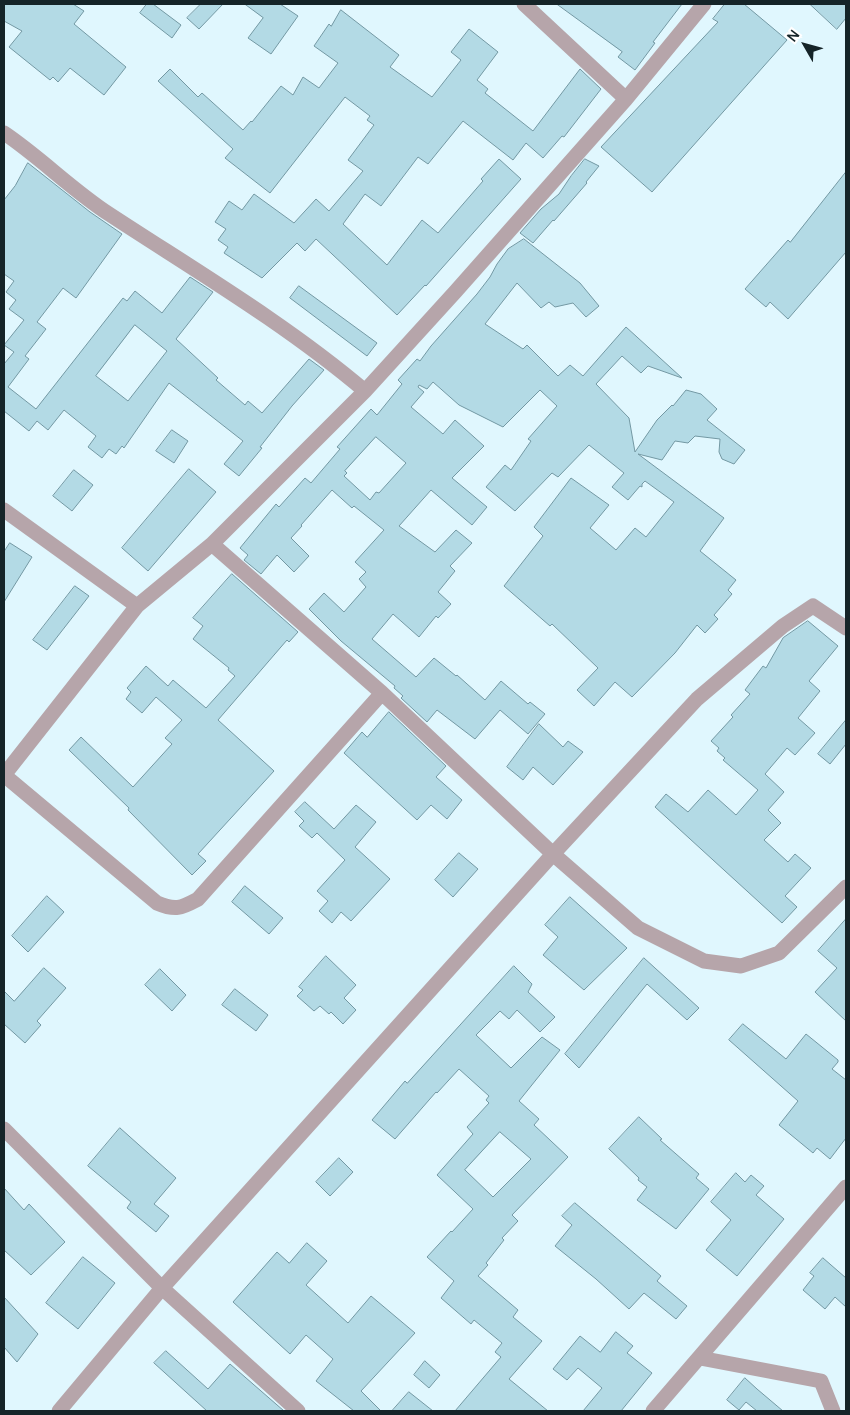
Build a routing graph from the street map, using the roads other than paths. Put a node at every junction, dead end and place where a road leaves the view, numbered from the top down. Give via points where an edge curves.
1 (524, 4) edge
2 (704, 4) edge
3 (626, 99) junction
4 (4, 133) edge
5 (365, 391) junction
6 (4, 510) edge
7 (212, 544) junction
8 (137, 606) junction
9 (846, 628) edge
10 (382, 693) junction
11 (4, 775) edge
12 (553, 854) junction
13 (846, 887) edge
14 (4, 1129) edge
15 (846, 1187) edge
16 (162, 1288) junction
17 (700, 1358) junction
18 (59, 1411) edge
19 (298, 1411) edge
20 (653, 1411) edge
21 (834, 1411) edge

1 - 3 street
2 - 3 street
3 - 5 street
4 - 5 street via 107,212 325,358
5 - 7 street
6 - 8 street
7 - 8 street
7 - 10 street
8 - 11 street
9 - 12 street via 813,606 783,626 697,699
10 - 11 street via 198,899 184,906 170,908 157,903
10 - 12 street
12 - 13 street via 638,928 704,961 741,966 779,953
12 - 16 street
14 - 16 street
15 - 17 street
16 - 18 street
16 - 19 street
17 - 20 street
17 - 21 street via 821,1381

